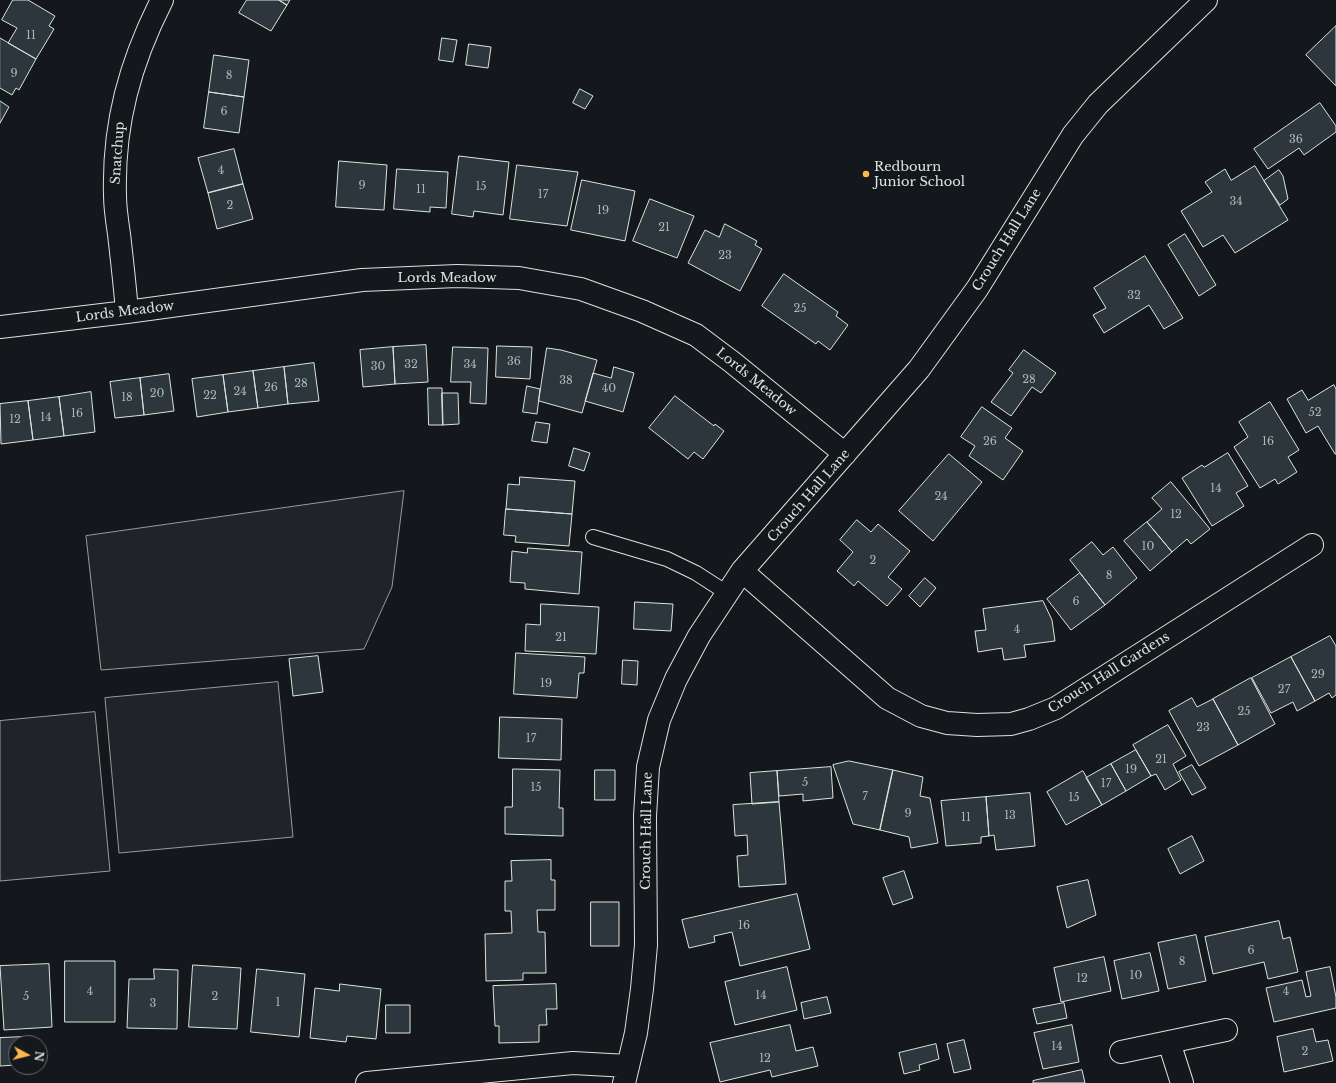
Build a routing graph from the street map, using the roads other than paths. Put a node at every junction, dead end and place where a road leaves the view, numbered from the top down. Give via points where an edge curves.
1 (162, 0) edge
2 (1206, 0) edge
3 (127, 312) junction
4 (0, 327) edge
5 (845, 454) junction
6 (593, 537) dead end
7 (1312, 545) dead end
8 (742, 571) junction
9 (728, 593) junction
10 (1226, 1030) dead end
11 (1169, 1042) junction
12 (1121, 1052) dead end
13 (626, 1074) edge
14 (367, 1083) edge
15 (1182, 1083) edge

1 - 3 street, Snatchup via 133,66 122,109 116,149 115,196
2 - 5 street, Crouch Hall Lane via 1098,104 1073,135 972,295 919,369
3 - 4 street, Lords Meadow
3 - 5 street, Lords Meadow via 362,280 456,276 519,278 581,289 642,311 696,335
5 - 8 street, Crouch Hall Lane
6 - 9 lane via 667,559
7 - 8 street, Crouch Hall Gardens via 1056,708 1011,724 947,723 921,716 888,698
8 - 9 street, Crouch Hall Lane
9 - 13 street, Crouch Hall Lane via 699,636 676,679 659,720 648,767 645,816 646,945 636,1034
10 - 11 street
11 - 12 street
11 - 15 street
13 - 14 street via 573,1063

